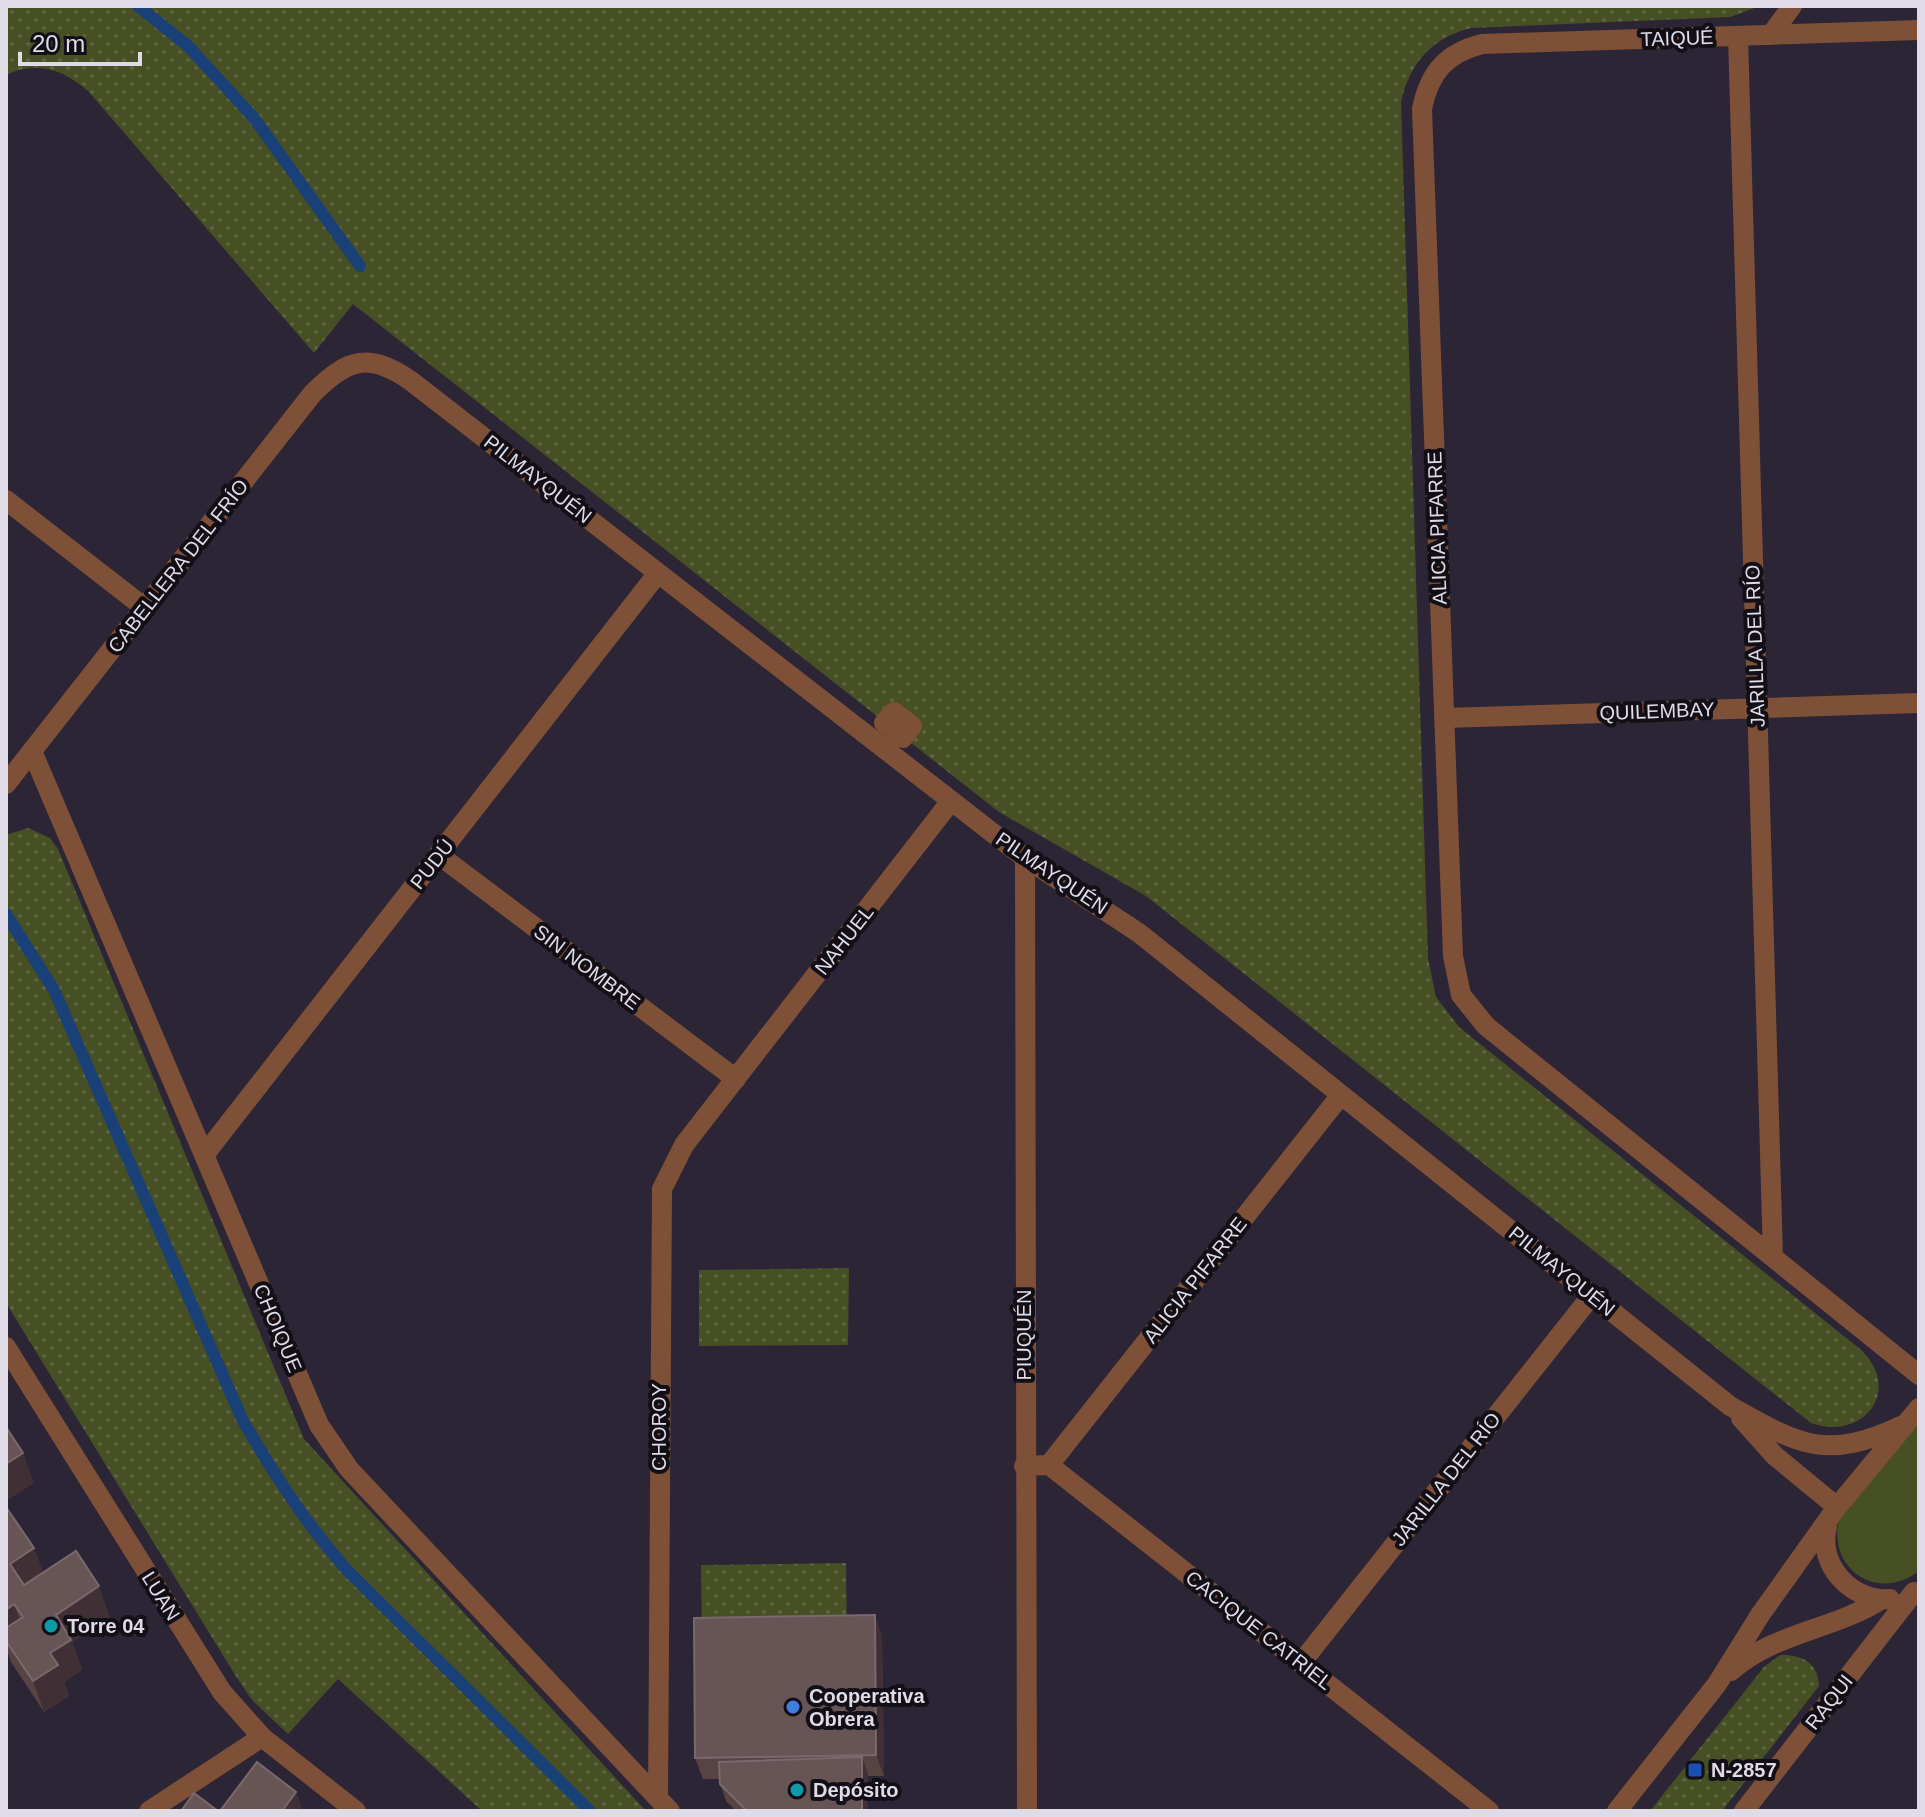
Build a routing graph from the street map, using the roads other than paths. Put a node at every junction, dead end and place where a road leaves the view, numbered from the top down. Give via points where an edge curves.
1 (1792, 6) edge
2 (1919, 30) edge
3 (1771, 35) junction
4 (1738, 36) junction
5 (1441, 64) joint
6 (361, 361) joint
7 (6, 500) edge
8 (658, 573) junction
9 (145, 608) junction
10 (1919, 703) edge
11 (1757, 708) junction
12 (1444, 718) junction
13 (32, 751) junction
14 (6, 784) edge
15 (951, 801) junction
16 (439, 855) junction
17 (1025, 858) junction
18 (736, 1079) junction
19 (1341, 1095) junction
20 (205, 1154) junction
21 (1773, 1257) junction
22 (1592, 1295) junction
23 (6, 1347) edge
24 (1919, 1375) edge
25 (1730, 1406) junction
26 (1919, 1408) edge
27 (1903, 1425) junction
28 (1049, 1465) junction
29 (1024, 1466) junction
30 (1833, 1515) junction
31 (1916, 1590) edge
32 (1882, 1599) junction
33 (1301, 1663) junction
34 (1717, 1684) junction
35 (262, 1737) junction
36 (664, 1804) edge
37 (149, 1811) edge
38 (356, 1811) edge
39 (1027, 1811) edge
40 (1489, 1811) edge
41 (1617, 1811) edge
42 (1744, 1811) edge

1 - 3 street
2 - 3 street, TAIQUÉ
3 - 4 street, TAIQUÉ
4 - 5 street, TAIQUÉ via 1482,44
4 - 11 street, JARILLA DEL RÍO
5 - 12 street, ALICIA PIFARRE via 1422,109
6 - 8 street, PILMAYQUÉN via 378,362 411,381
6 - 9 street, CABELLERA DEL FRÍO via 313,393
7 - 9 street
8 - 15 street, PILMAYQUÉN
8 - 16 street, PUDÚ
9 - 13 street, CABELLERA DEL FRÍO
10 - 11 street, QUILEMBAY
11 - 12 street, QUILEMBAY
11 - 21 street, JARILLA DEL RÍO
12 - 21 street, ALICIA PIFARRE via 1453,956 1461,995 1486,1026
13 - 14 street, CABELLERA DEL FRÍO
13 - 20 street, CHOIQUE
15 - 17 street, PILMAYQUÉN
15 - 18 street, NAHUEL
16 - 18 street, SIN NOMBRE
16 - 20 street, PUDÚ
17 - 19 street, PILMAYQUÉN via 1139,933
17 - 29 street, PIUQUÉN
18 - 36 street, CHOROY via 684,1145 662,1189
19 - 22 street, PILMAYQUÉN
19 - 28 street, ALICIA PIFARRE
20 - 36 street, CHOIQUE via 319,1425 334,1448
21 - 24 street
22 - 25 street, PILMAYQUÉN
22 - 33 street, JARILLA DEL RÍO
23 - 35 street, LUAN via 214,1680
25 - 27 street, PILMAYQUÉN via 1790,1436 1832,1447 1852,1446
25 - 30 street, PILMAYQUÉN
26 - 27 street, RAQUI
27 - 30 street, RAQUI
28 - 29 street
28 - 33 street, CACIQUE CATRIEL
29 - 39 street, PIUQUÉN
30 - 32 street via 1824,1539 1831,1567 1855,1590
30 - 34 street, RAQUI
31 - 32 street, RAQUI
31 - 42 street, RAQUI
32 - 34 street, RAQUI via 1845,1621 1769,1644
33 - 40 street, CACIQUE CATRIEL
34 - 41 street, RAQUI
35 - 37 street
35 - 38 street, LUAN

